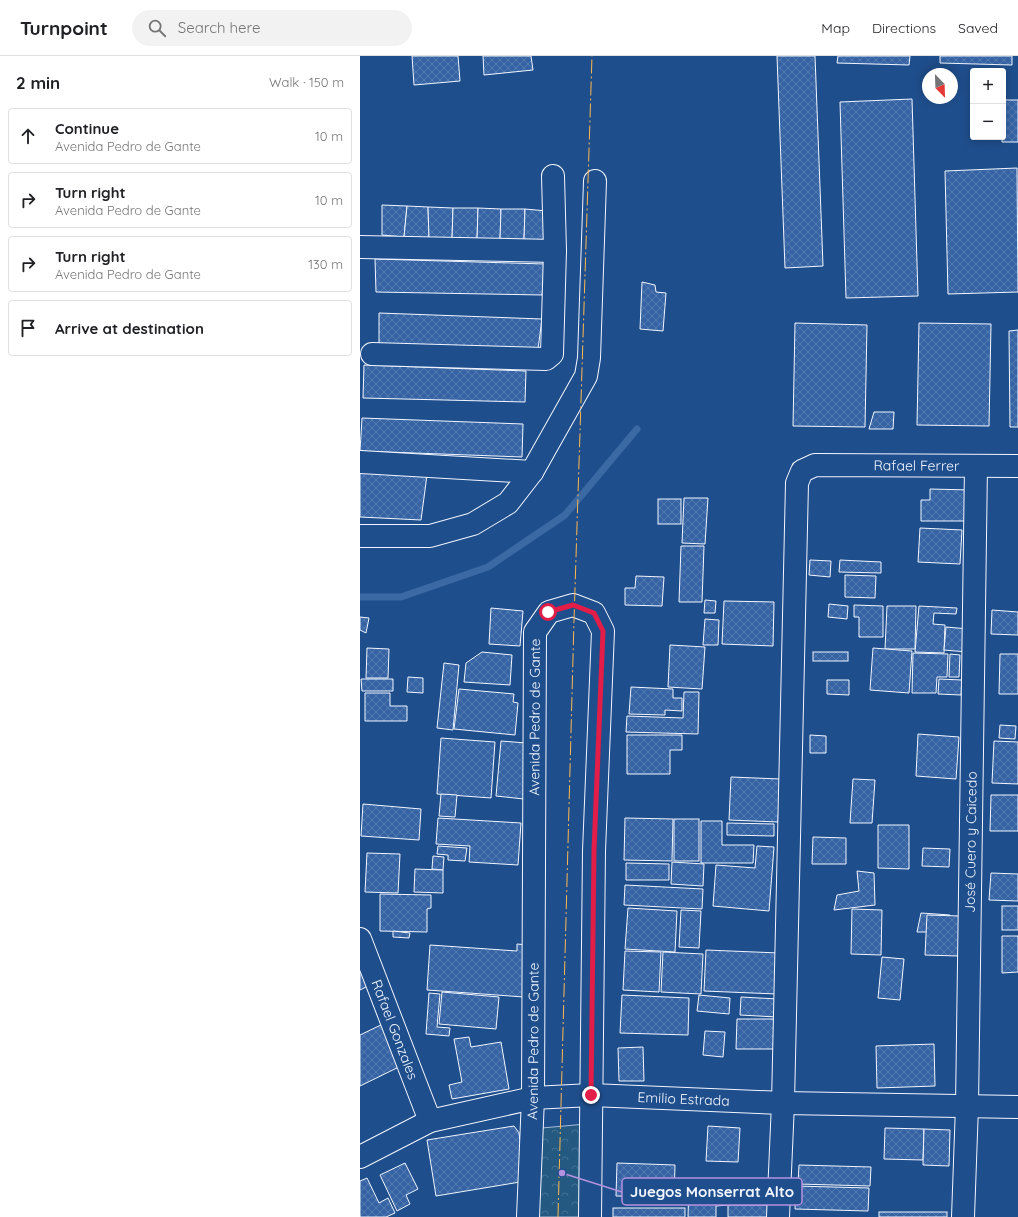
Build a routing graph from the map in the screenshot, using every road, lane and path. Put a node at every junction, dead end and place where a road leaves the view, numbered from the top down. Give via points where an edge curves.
1 (553, 176) dead end
2 (594, 181) dead end
3 (360, 247) edge
4 (555, 251) junction
5 (372, 354) dead end
6 (360, 462) edge
7 (976, 466) junction
8 (1018, 466) edge
9 (532, 472) junction
10 (360, 536) edge
11 (360, 939) edge
12 (591, 1095) junction
13 (533, 1098) junction
14 (783, 1103) junction
15 (968, 1106) junction
16 (1018, 1107) edge
17 (430, 1121) junction
18 (360, 1157) edge
19 (528, 1217) edge
20 (590, 1217) edge
21 (778, 1217) edge
22 (963, 1217) edge

1 - 4 street
2 - 9 street via 589,358 586,376
3 - 4 street
4 - 5 street via 550,357
6 - 9 street
7 - 8 street, Rafael Ferrer
7 - 14 street, Rafael Ferrer via 815,465 802,471 797,483
7 - 15 street, José Cuero y Caicedo
9 - 10 street via 508,503 473,524 430,536
11 - 17 street, Rafael Gonzales
12 - 13 street, Emilio Estrada
12 - 13 street, Avenida Pedro de Gante via 594,851 603,631 594,613 573,605 548,612 535,632
12 - 14 street, Emilio Estrada
12 - 20 street, Avenida Pedro de Gante
13 - 17 street, Emilio Estrada
13 - 19 street, Avenida Pedro de Gante
14 - 15 street, Emilio Estrada
14 - 21 street
15 - 16 street, Emilio Estrada
15 - 22 street, José Cuero y Caicedo
17 - 18 street, Emilio Estrada

